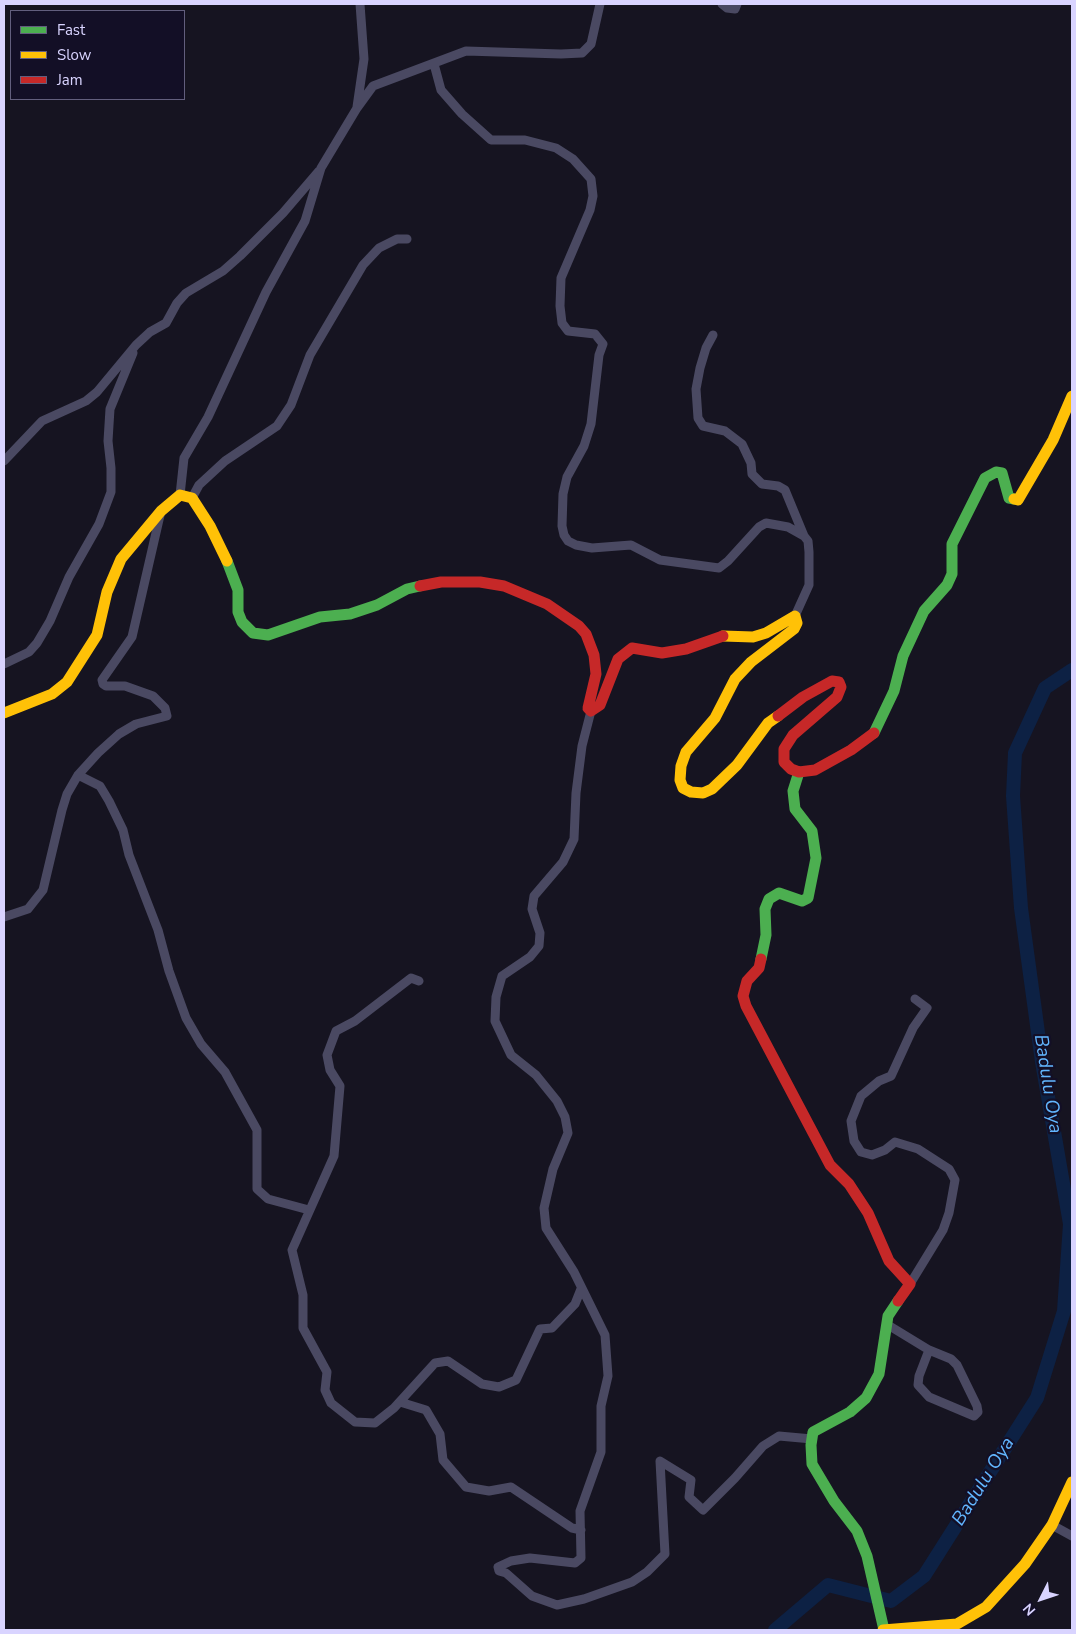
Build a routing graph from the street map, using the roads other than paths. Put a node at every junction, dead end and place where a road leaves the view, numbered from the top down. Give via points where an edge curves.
1 (360, 4) edge
2 (600, 4) edge
3 (722, 4) edge
4 (737, 4) edge
5 (434, 64) junction
6 (357, 108) junction
7 (321, 168) junction
8 (407, 239) dead end
9 (713, 334) dead end
10 (136, 345) junction
11 (1072, 396) edge
12 (4, 461) edge
13 (180, 495) junction
14 (192, 498) junction
15 (161, 511) junction
16 (804, 536) junction
17 (795, 616) junction
18 (4, 664) edge
19 (591, 711) junction
20 (4, 713) edge
21 (799, 772) junction
22 (78, 775) junction
23 (4, 917) edge
24 (419, 981) dead end
25 (915, 1000) dead end
26 (309, 1210) junction
27 (910, 1284) junction
28 (581, 1289) junction
29 (888, 1325) junction
30 (929, 1350) junction
31 (400, 1402) junction
32 (812, 1439) junction
33 (1072, 1482) edge
34 (1052, 1525) junction
35 (581, 1530) junction
36 (1072, 1536) edge
37 (884, 1630) edge

1 - 6 street via 364,59
2 - 5 street via 591,44 582,52 466,51
3 - 4 street via 736,9
5 - 6 street via 373,86
5 - 16 street via 441,90 491,140 525,140 556,148 573,159 591,179 593,196 590,210 561,278 562,323 568,331 594,334 603,344 591,424 584,446 567,477 563,494 562,526 568,542 592,548 631,545 660,560 718,568 766,523 788,527
6 - 7 street
7 - 10 street via 283,213 240,256 223,271 186,293 166,323
7 - 13 street via 305,221 266,292 208,417 184,458
8 - 14 street via 397,239 379,248 363,264 310,355 291,405 277,426 225,461 200,485
9 - 16 street via 706,348 696,389 698,418 703,426 725,431 742,444 751,463 752,474 762,484 785,490
10 - 12 street via 97,392 86,401 42,421
10 - 18 street via 110,409 111,492 99,524 68,577 38,643 29,652
11 - 21 street via 1052,440 1018,500 1009,498 1002,474 996,472 984,478 952,544 952,574 924,611 912,634 894,691 877,728 851,750 815,770
13 - 14 street
13 - 15 street
14 - 19 street via 232,571 238,590 238,612 242,622 253,632 268,635 320,618 350,614 407,589 441,582 504,586 547,604 586,634 594,655 596,674 588,708
15 - 20 street via 121,559 107,592 97,635 67,682 52,694
15 - 22 street via 132,637 102,680 106,686 124,686 153,696 165,708 167,716 136,724 119,734
16 - 17 street via 808,541 809,584
17 - 19 street via 754,637 726,635 686,649 662,653 632,648 618,659 600,705
17 - 21 street via 797,623 794,629 751,662 735,679 715,718 686,752 680,780 683,788 691,792 703,793 712,789 737,765 768,723 803,697 832,681 839,682 841,687 824,712 793,735 784,749 784,762
19 - 28 street via 582,746 574,839 563,862 534,896 532,909 540,933 539,946 530,957 502,976 495,1013 495,1021 511,1055 536,1075 565,1117 568,1133 553,1169 544,1208 546,1228
21 - 27 street via 793,791 794,809 812,831 816,858 808,898 802,901 779,893 769,899 765,908 766,935 759,968 747,981 743,996 830,1164 849,1184 868,1213 889,1261
22 - 23 street via 62,810 43,890 28,909
22 - 26 street via 100,786 123,830 128,855 158,930 186,1018 201,1044 225,1072 257,1130 257,1189 268,1199
24 - 26 street via 412,978 355,1021 336,1031 327,1055 330,1070 340,1086 334,1156
25 - 27 street via 927,1008 913,1028 891,1076 861,1096 851,1121 854,1141 861,1152 872,1155 895,1142 918,1149 950,1169 955,1180 943,1230
26 - 31 street via 292,1250 302,1295 303,1328 328,1372 325,1390 331,1403 355,1422 375,1423
27 - 29 street via 888,1316
28 - 31 street via 575,1304 552,1328 540,1330 516,1380 499,1387 482,1384 448,1361 435,1363
28 - 35 street via 604,1335 608,1376 601,1406 601,1452 580,1511
29 - 30 street
29 - 32 street via 879,1374 866,1398 850,1412 813,1432
30 - 30 street via 918,1386 929,1397 974,1416 978,1412 977,1406 957,1365
31 - 35 street via 426,1410 440,1434 443,1460 466,1487 489,1491 510,1487 572,1528
32 - 35 street via 779,1436 763,1446 703,1510 689,1497 691,1480 660,1461 665,1554 632,1582 584,1600 557,1605 532,1596 498,1571 498,1567 511,1561 530,1558 575,1563 581,1558
32 - 37 street via 812,1464 857,1531 868,1556
33 - 34 street
34 - 36 street
34 - 37 street via 1025,1564 986,1607 957,1624

